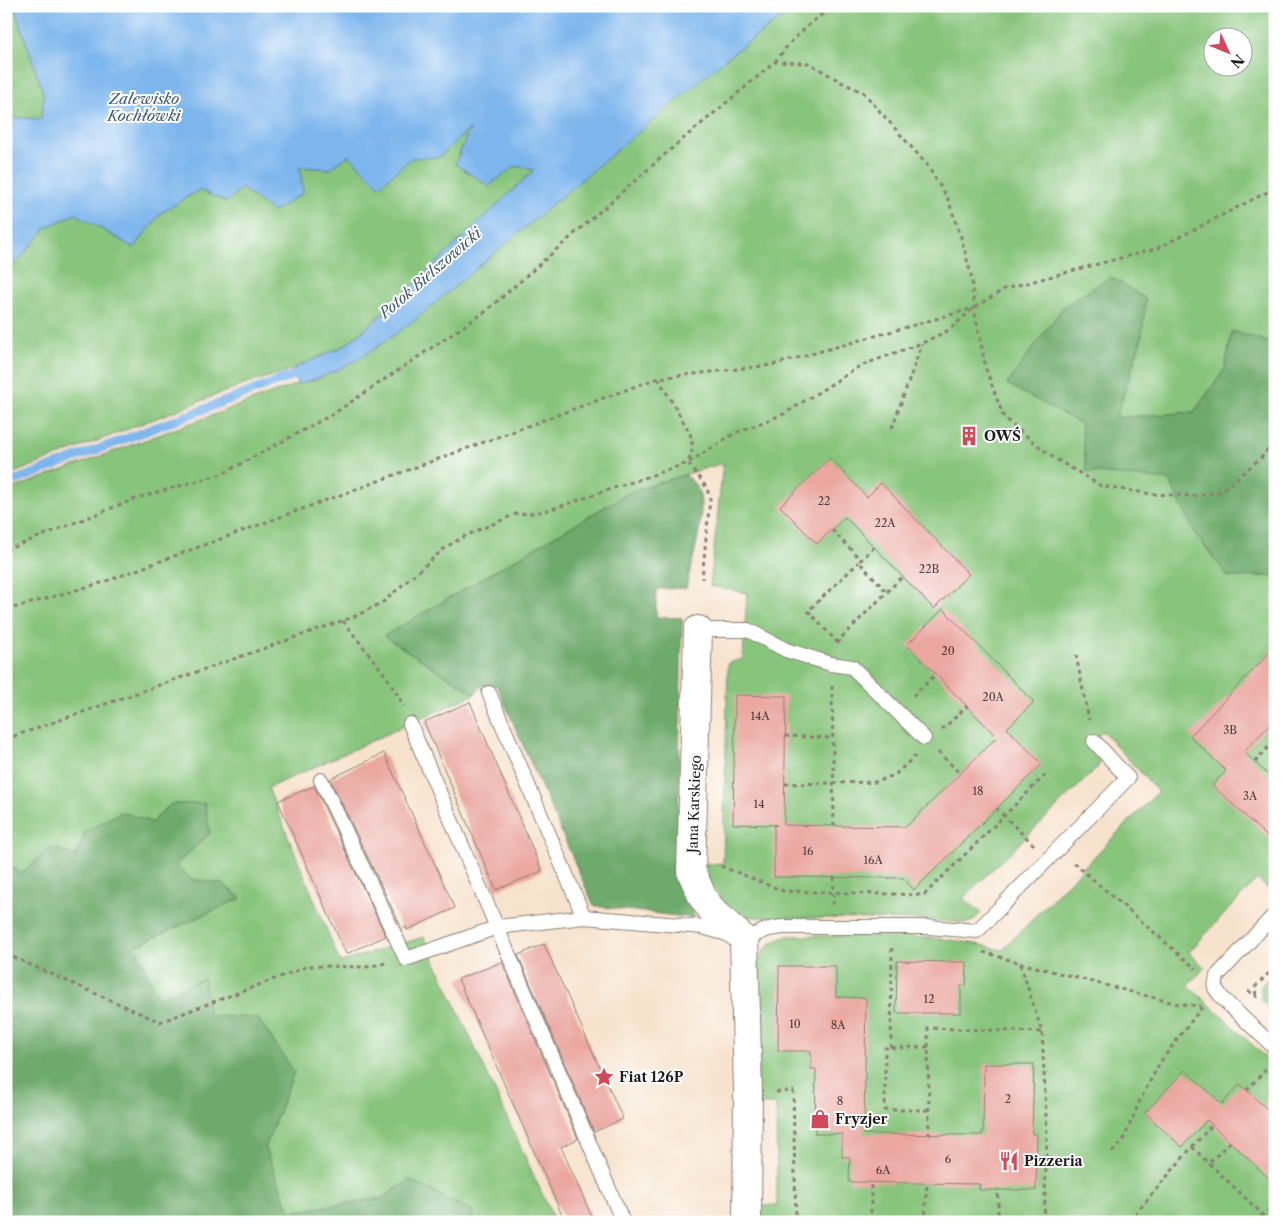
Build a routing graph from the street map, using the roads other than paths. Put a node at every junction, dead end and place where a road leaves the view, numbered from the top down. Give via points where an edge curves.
1 (698, 630) joint
2 (489, 694) dead end
3 (410, 724) road end
4 (924, 738) road end
5 (1094, 741) road end
6 (321, 780) dead end
7 (1275, 914) edge
8 (584, 917) junction
9 (498, 927) junction
10 (744, 939) junction
11 (1275, 1048) edge
12 (747, 1220) edge
13 (623, 1222) edge

1 - 4 lane, Jana Karskiego via 748,630 786,650 852,667
1 - 10 street, Jana Karskiego via 691,871 714,913
2 - 8 lane
3 - 9 lane
5 - 10 lane via 1128,778 977,931 929,927 783,927
6 - 9 lane via 406,959
7 - 11 lane via 1217,976 1216,988 1223,999
8 - 9 lane
8 - 10 lane via 703,927
9 - 13 lane
10 - 12 street

